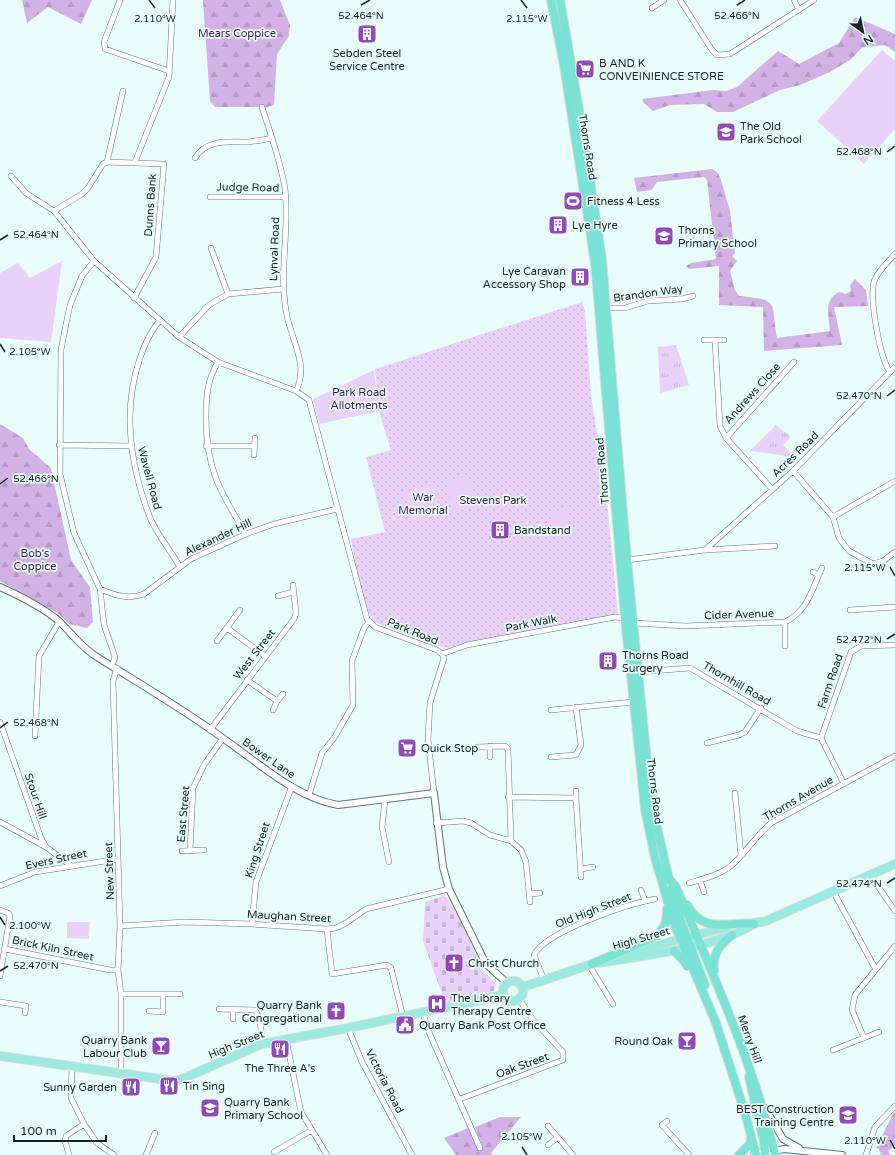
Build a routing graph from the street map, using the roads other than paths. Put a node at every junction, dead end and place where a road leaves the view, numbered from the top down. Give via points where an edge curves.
1 (120, 0) edge
2 (173, 0) edge
3 (551, 0) edge
4 (560, 0) edge
5 (664, 0) edge
6 (680, 0) edge
7 (794, 0) edge
8 (814, 0) edge
9 (652, 8) dead end
10 (799, 10) junction
11 (169, 71) junction
12 (123, 91) dead end
13 (262, 107) dead end
14 (272, 138) junction
15 (195, 158) dead end
16 (107, 162) junction
17 (135, 162) junction
18 (12, 176) dead end
19 (210, 197) dead end
20 (286, 198) junction
21 (54, 211) junction
22 (211, 248) dead end
23 (895, 254) edge
24 (94, 262) junction
25 (283, 288) junction
26 (228, 294) junction
27 (693, 296) dead end
28 (134, 298) junction
29 (606, 308) junction
30 (160, 320) junction
31 (179, 337) junction
32 (704, 340) dead end
33 (715, 340) junction
34 (724, 340) dead end
35 (218, 362) junction
36 (794, 362) dead end
37 (895, 367) edge
38 (890, 372) junction
39 (296, 391) junction
40 (255, 438) dead end
41 (726, 438) junction
42 (59, 445) junction
43 (131, 446) junction
44 (206, 446) junction
45 (254, 446) junction
46 (254, 455) dead end
47 (793, 471) junction
48 (895, 481) edge
49 (772, 489) junction
50 (337, 509) junction
51 (833, 517) junction
52 (246, 534) junction
53 (775, 546) dead end
54 (705, 550) junction
55 (895, 552) edge
56 (627, 560) junction
57 (180, 567) junction
58 (822, 568) dead end
59 (813, 572) dead end
60 (819, 574) junction
61 (293, 585) dead end
62 (0, 587) edge
63 (100, 589) junction
64 (293, 592) junction
65 (278, 596) dead end
66 (895, 606) edge
67 (240, 610) dead end
68 (850, 610) dead end
69 (625, 618) junction
70 (59, 622) junction
71 (368, 622) junction
72 (785, 622) junction
73 (634, 623) junction
74 (227, 628) junction
75 (217, 641) dead end
76 (895, 645) edge
77 (785, 646) dead end
78 (442, 654) junction
79 (264, 656) junction
80 (115, 667) junction
81 (638, 672) junction
82 (246, 680) junction
83 (283, 694) dead end
84 (276, 701) junction
85 (633, 702) junction
86 (576, 707) junction
87 (761, 708) junction
88 (273, 710) dead end
89 (551, 710) dead end
90 (0, 722) edge
91 (210, 730) junction
92 (35, 736) dead end
93 (223, 738) junction
94 (821, 738) junction
95 (707, 743) dead end
96 (490, 746) junction
97 (478, 747) dead end
98 (490, 756) dead end
99 (895, 756) edge
100 (551, 757) dead end
101 (844, 784) junction
102 (292, 786) junction
103 (576, 791) dead end
104 (434, 793) junction
105 (735, 793) dead end
106 (308, 795) junction
107 (508, 797) junction
108 (576, 798) junction
109 (385, 800) junction
110 (0, 822) edge
111 (436, 823) junction
112 (511, 841) junction
113 (46, 847) junction
114 (204, 850) dead end
115 (182, 851) dead end
116 (190, 851) junction
117 (741, 855) junction
118 (118, 859) junction
119 (389, 862) dead end
120 (895, 864) edge
121 (70, 865) junction
122 (593, 867) dead end
123 (580, 869) junction
124 (871, 876) junction
125 (581, 877) dead end
126 (669, 879) junction
127 (700, 880) junction
128 (689, 883) dead end
129 (0, 886) edge
130 (676, 888) junction
131 (449, 889) junction
132 (641, 890) dead end
133 (664, 891) junction
134 (833, 891) junction
135 (704, 892) dead end
136 (540, 893) dead end
137 (529, 894) junction
138 (655, 899) dead end
139 (645, 901) junction
140 (530, 902) dead end
141 (0, 910) edge
142 (895, 911) edge
143 (252, 924) junction
144 (754, 924) junction
145 (120, 926) junction
146 (327, 929) junction
147 (696, 934) junction
148 (732, 935) junction
149 (684, 938) junction
150 (700, 944) junction
151 (895, 946) edge
152 (688, 948) junction
153 (5, 949) junction
154 (674, 951) junction
155 (590, 964) junction
156 (875, 968) junction
157 (118, 970) junction
158 (0, 976) edge
159 (715, 977) junction
160 (544, 980) junction
161 (507, 983) junction
162 (523, 987) junction
163 (121, 994) junction
164 (180, 994) dead end
165 (163, 995) junction
166 (504, 995) junction
167 (519, 999) junction
168 (0, 1002) edge
169 (613, 1004) dead end
170 (219, 1009) dead end
171 (233, 1010) junction
172 (149, 1011) dead end
173 (25, 1013) dead end
174 (424, 1013) junction
175 (403, 1017) junction
176 (233, 1019) dead end
177 (714, 1020) junction
178 (348, 1028) junction
179 (879, 1032) dead end
180 (864, 1038) junction
181 (286, 1039) junction
182 (262, 1044) junction
183 (833, 1050) dead end
184 (0, 1056) edge
185 (748, 1064) junction
186 (72, 1067) junction
187 (121, 1074) junction
188 (758, 1092) junction
189 (460, 1099) junction
190 (895, 1106) edge
191 (667, 1121) dead end
192 (84, 1124) junction
193 (548, 1126) dead end
194 (312, 1130) junction
195 (155, 1134) dead end
196 (751, 1137) junction
197 (557, 1138) junction
198 (548, 1145) dead end
199 (480, 1148) dead end
200 (804, 1150) junction
201 (274, 1152) dead end
202 (770, 1154) edge
203 (69, 1155) edge
204 (114, 1155) edge
205 (146, 1155) edge
206 (327, 1155) edge
207 (412, 1155) edge
208 (573, 1155) edge
209 (689, 1155) edge
210 (739, 1155) edge
211 (756, 1155) edge
212 (842, 1155) edge
213 (866, 1155) edge

1 - 11 street via 104,42 105,49
2 - 11 street
3 - 69 highway, Thorns Road via 595,263
4 - 29 highway, Thorns Road via 602,259
5 - 9 street
6 - 10 street via 717,55 730,54
7 - 10 street
8 - 10 street
11 - 17 street
12 - 16 street
13 - 14 street, Lynval Road
14 - 15 street via 212,144 198,152
14 - 20 street, Lynval Road
16 - 17 street, Dunns Bank
16 - 21 street via 82,194
17 - 28 street, Dunns Bank via 164,164 156,257
18 - 21 street via 26,193
19 - 20 street, Judge Road
20 - 25 street, Lynval Road
21 - 24 street
22 - 26 street
23 - 38 street via 875,279 872,296 884,364
24 - 28 street
24 - 42 street via 82,276 70,305 65,329
25 - 26 street
25 - 39 street, Lynval Road via 287,317 296,340 302,373
26 - 31 street via 209,305
27 - 29 street, Brandon Way via 648,301 625,308
28 - 30 street
29 - 56 highway, Thorns Road
30 - 31 street
30 - 43 street, Wavell Road via 148,335 136,370 129,418
31 - 35 street
32 - 33 street
33 - 34 street
33 - 41 street via 720,426
35 - 39 street
35 - 44 street via 210,375 206,399
36 - 41 street, Andrews Close
37 - 38 street, Acres Road
38 - 47 street, Acres Road
39 - 50 street via 309,400
40 - 45 street
41 - 49 street
42 - 43 street
42 - 63 street via 60,474 74,533
43 - 57 street, Wavell Road via 149,516
44 - 45 street
44 - 52 street via 216,481
45 - 46 street
47 - 49 street, Acres Road
47 - 51 street
48 - 51 street
49 - 54 street, Acres Road
50 - 52 street, Alexander Hill via 274,524
50 - 71 street
51 - 55 street via 842,544 857,557 878,563
52 - 57 street, Alexander Hill via 191,559
53 - 54 street
54 - 56 street
56 - 73 highway, Thorns Road
57 - 63 street, Alexander Hill via 144,594 137,596 116,596
58 - 60 street, Cider Avenue
59 - 60 street
60 - 72 street, Cider Avenue via 803,609
61 - 64 street, West Street
62 - 70 street, Bower Lane via 20,596
63 - 80 street via 104,625 115,657
64 - 65 street
64 - 79 street, West Street via 296,613 294,619
66 - 68 street
67 - 74 street
69 - 78 street, Park Walk via 615,617 467,645
69 - 85 highway, Thorns Road
70 - 80 street, Bower Lane via 83,647
70 - 92 street via 39,656
71 - 78 street, Park Road
71 - 106 street via 352,661 353,705 322,753
72 - 73 street, Cider Avenue via 686,626
72 - 77 street
73 - 81 highway, Thorns Road
74 - 75 street
74 - 79 street
76 - 94 street, Farm Road via 861,646 851,652
78 - 104 street, Park Road via 444,658 430,703 428,739
79 - 82 street, West Street
80 - 91 street, Bower Lane via 167,699
80 - 118 street, New Street via 113,681
81 - 87 street, Thornhill Road via 690,668
81 - 126 highway, Thorns Road via 651,802
82 - 84 street
82 - 91 street, West Street
83 - 84 street
84 - 88 street
85 - 86 street
85 - 133 highway, Thorns Road via 645,809
86 - 89 street
86 - 100 street via 581,745 576,755
87 - 94 street, Thornhill Road via 797,731
87 - 95 street via 745,732
90 - 113 street, Stour Hill
91 - 93 street, Bower Lane
93 - 102 street, Bower Lane
93 - 116 street, East Street via 204,765 193,788
94 - 101 street
96 - 97 street
96 - 98 street
96 - 107 street via 505,746 508,749
99 - 101 street, Thorns Avenue
101 - 117 street, Thorns Avenue via 771,823
102 - 106 street, Bower Lane
102 - 143 street, King Street via 256,882
103 - 108 street
104 - 109 street, Bower Lane
104 - 111 street, Park Road
105 - 117 street
106 - 109 street, Bower Lane via 338,805
107 - 108 street
107 - 112 street
108 - 123 street
109 - 119 street via 382,828
110 - 113 street
111 - 112 street via 463,821 490,835
111 - 131 street, Park Road
112 - 137 street via 521,850 526,862
113 - 121 street, Stour Hill
114 - 116 street, East Street
115 - 116 street, East Street
117 - 127 street, Thorns Avenue via 726,870
118 - 121 street, Evers Street
118 - 145 street, New Street
120 - 124 main road
121 - 129 street, Evers Street via 35,872
122 - 123 street
123 - 125 street
124 - 134 main road
124 - 142 street
126 - 130 highway, Thorns Road
126 - 149 highway
127 - 128 street, Thorns Avenue
127 - 135 street
130 - 144 highway via 701,922 716,925
130 - 147 highway, Thorns Road
131 - 146 street, Maughan Street via 366,909 346,923
131 - 161 street, Park Road via 486,964
132 - 139 street, Old High Street
133 - 149 highway, Thorns Road
133 - 155 highway via 668,915 658,935
134 - 144 main road
134 - 156 street
136 - 137 street
137 - 140 street
138 - 139 street, Old High Street
139 - 160 street, Old High Street via 571,927 544,943 534,954
141 - 153 street, Brick Kiln Street via 10,916
143 - 145 street, Maughan Street via 185,922
143 - 146 street, Maughan Street
144 - 147 main road, High Street via 716,928
144 - 148 main road, High Street
145 - 157 street, New Street
146 - 175 street via 332,974 387,965 391,968
147 - 149 main road, High Street
147 - 150 highway, Merry Hill
148 - 150 main road, High Street
148 - 159 highway via 716,952 713,962
149 - 152 highway
149 - 155 main road, High Street
150 - 152 main road, High Street
150 - 159 highway, Merry Hill
151 - 156 street
152 - 154 main road, High Street
152 - 177 highway
153 - 157 street, Brick Kiln Street
153 - 158 street
154 - 155 main road, High Street
154 - 177 highway via 684,961 706,1009
155 - 160 main road, High Street
155 - 169 street
156 - 180 street via 855,994 853,1003 852,1010
157 - 163 street, New Street
159 - 185 highway, Merry Hill
160 - 162 main road, High Street
161 - 162 main road via 516,981
161 - 166 main road via 503,989
162 - 167 main road via 523,994
163 - 165 street
163 - 187 street, New Street
164 - 165 street
165 - 172 street via 163,1012
166 - 167 main road, High Street via 510,1000
166 - 174 main road, High Street
167 - 189 street, Oak Street via 534,1020 564,1052 563,1060
168 - 173 street via 26,1006
170 - 171 street
171 - 176 street
171 - 182 street via 255,1010 259,1014
174 - 175 main road, High Street
174 - 189 street via 428,1030
175 - 178 main road, High Street
177 - 196 highway
178 - 181 main road, High Street
178 - 207 street, Victoria Road via 362,1062
179 - 180 street
180 - 183 street
181 - 182 main road, High Street
181 - 194 street via 301,1112
182 - 187 main road, High Street via 178,1080 166,1081
184 - 186 main road, High Street
185 - 188 highway, Merry Hill
185 - 202 highway via 749,1082
186 - 187 main road, High Street
186 - 192 street via 71,1098
188 - 200 street via 783,1139
188 - 202 highway, Merry Hill
189 - 199 street
190 - 213 street via 875,1127
191 - 209 street via 662,1125
192 - 203 street via 66,1136
192 - 204 street via 97,1143
193 - 197 street
194 - 201 street
194 - 206 street
195 - 205 street
196 - 210 highway via 750,1144
196 - 211 highway
197 - 198 street
197 - 208 street
200 - 202 street
200 - 212 street
202 - 211 street

